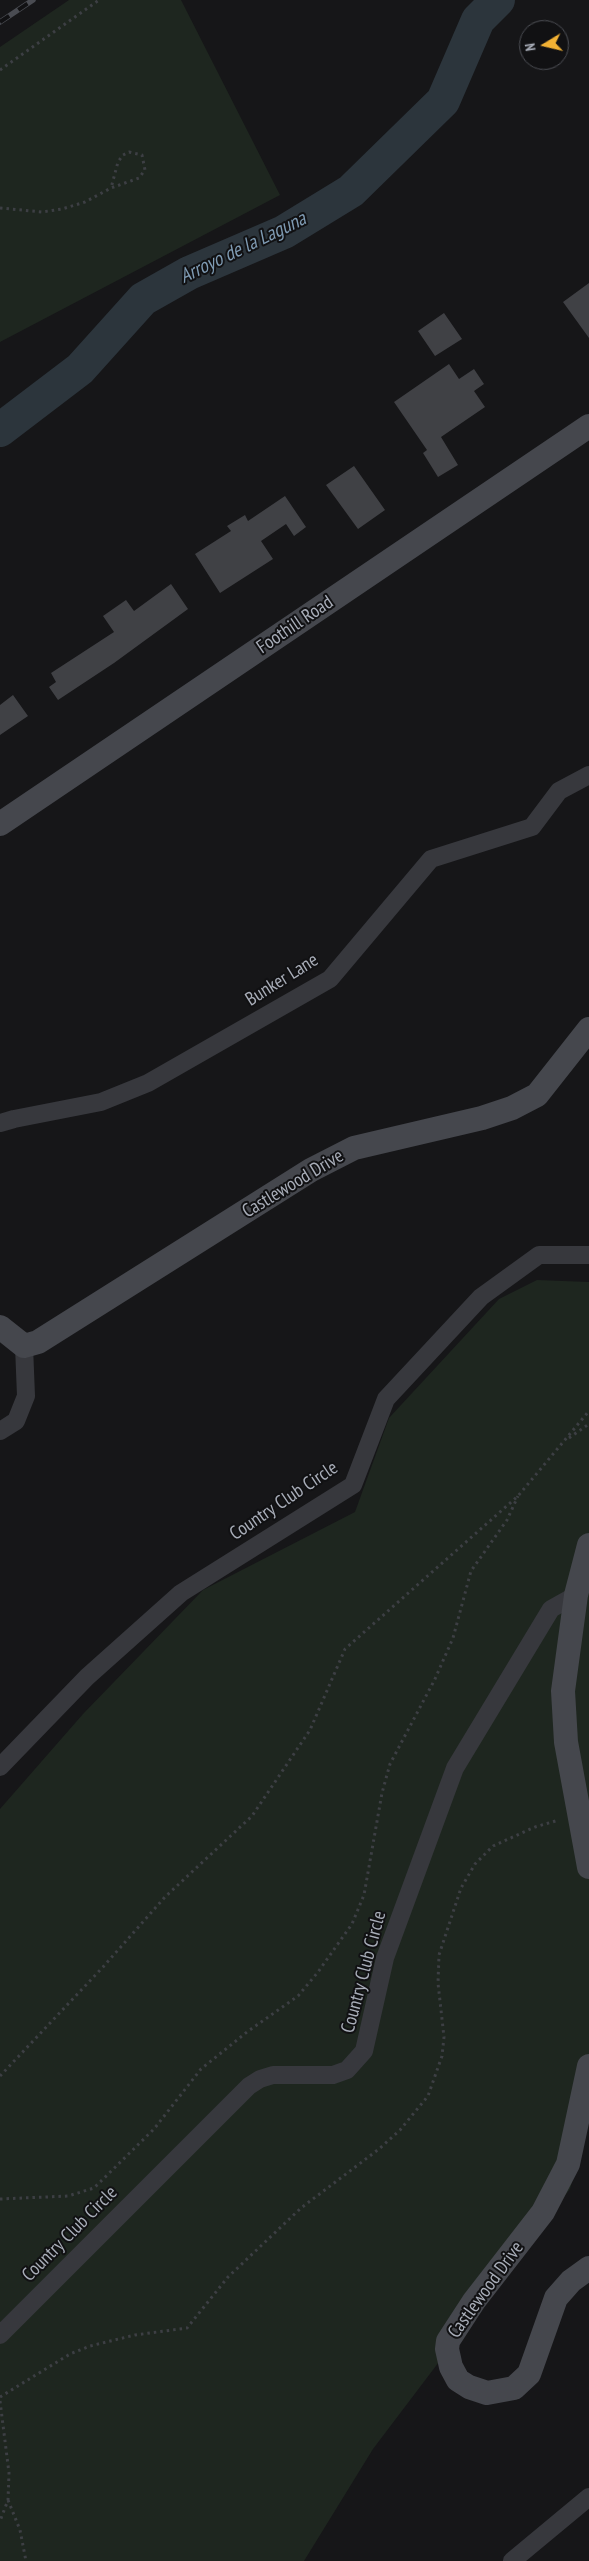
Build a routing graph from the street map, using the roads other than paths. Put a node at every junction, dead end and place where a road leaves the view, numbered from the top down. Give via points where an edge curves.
1 (589, 426) edge
2 (589, 775) edge
3 (0, 824) edge
4 (589, 1029) edge
5 (0, 1124) edge
6 (589, 1254) edge
7 (0, 1327) edge
8 (24, 1346) junction
9 (0, 1431) edge
10 (589, 1545) edge
11 (576, 1595) junction
12 (0, 1767) edge
13 (589, 1867) edge
14 (589, 2066) edge
15 (589, 2268) edge
16 (0, 2335) edge
17 (589, 2497) edge
18 (512, 2561) edge

1 - 3 street, Foothill Road
2 - 5 street, Bunker Lane via 559,791 532,827 431,858 330,978 148,1083 101,1102
4 - 8 street, Castlewood Drive via 537,1095 482,1118 354,1148 303,1176 38,1342
6 - 12 street, Country Club Circle via 540,1255 481,1296 386,1399 353,1485 181,1593 87,1677
7 - 8 street
8 - 9 street via 26,1396 16,1421
10 - 11 street
11 - 13 street via 562,1691 566,1742
11 - 16 street, Country Club Circle via 551,1609 455,1768 385,1958 364,2051 347,2070 333,2075 273,2075 249,2086
14 - 15 street, Castlewood Drive via 568,2164 543,2212 474,2301 448,2341 451,2367 458,2380 486,2393 514,2388 529,2374 556,2298
17 - 18 street

